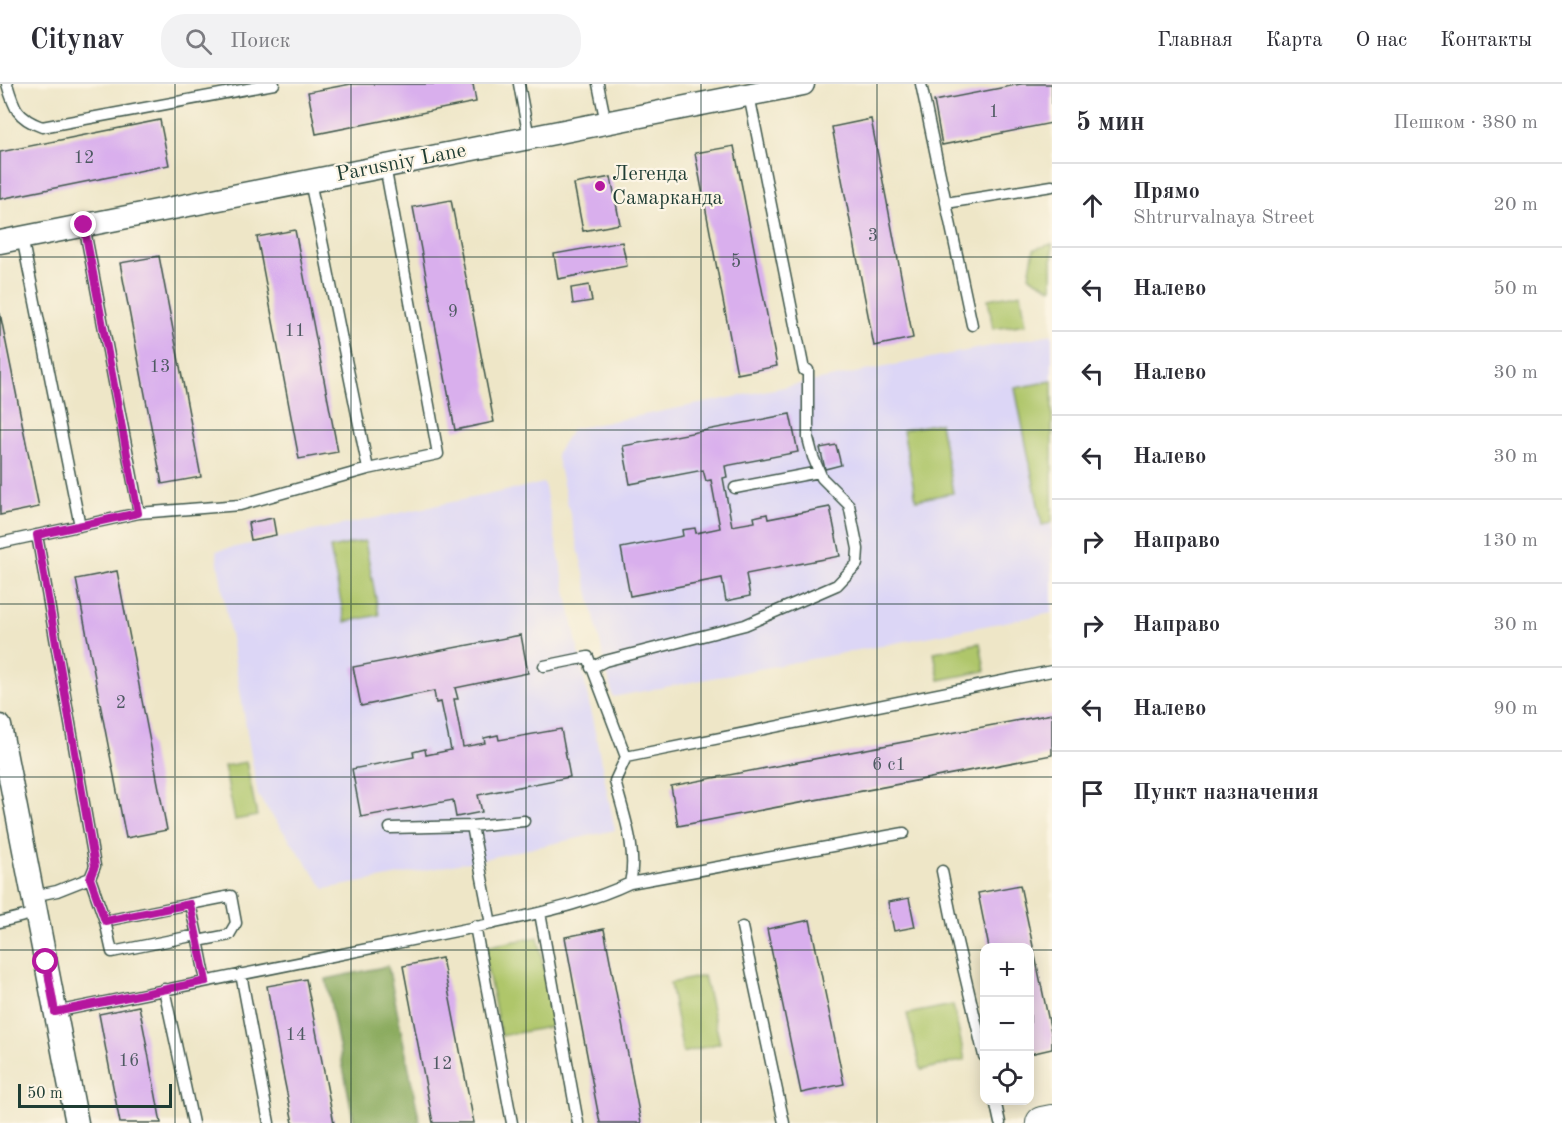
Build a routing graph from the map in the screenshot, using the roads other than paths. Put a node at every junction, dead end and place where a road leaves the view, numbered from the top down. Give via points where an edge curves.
1 (7, 84) edge
2 (274, 84) edge
3 (519, 84) edge
4 (598, 84) edge
5 (803, 84) edge
6 (921, 84) edge
7 (749, 95) junction
8 (606, 123) junction
9 (529, 138) junction
10 (385, 166) junction
11 (310, 181) junction
12 (1052, 186) edge
13 (946, 203) junction
14 (84, 225) junction
15 (22, 237) junction
16 (0, 242) edge
17 (972, 325) dead end
18 (368, 469) junction
19 (819, 472) junction
20 (735, 488) dead end
21 (138, 513) junction
22 (80, 526) junction
23 (37, 535) junction
24 (0, 543) edge
25 (544, 666) dead end
26 (591, 668) junction
27 (1052, 671) edge
28 (0, 726) edge
29 (626, 757) junction
30 (524, 821) dead end
31 (472, 826) junction
32 (390, 828) dead end
33 (904, 833) dead end
34 (942, 871) dead end
35 (90, 878) junction
36 (630, 884) junction
37 (190, 904) junction
38 (35, 905) junction
39 (540, 913) junction
40 (105, 921) junction
41 (0, 922) edge
42 (491, 924) junction
43 (475, 926) junction
44 (742, 927) dead end
45 (197, 938) junction
46 (241, 974) junction
47 (206, 981) junction
48 (164, 989) junction
49 (55, 1012) junction
50 (983, 1051) edge
51 (996, 1105) edge
52 (1052, 1121) edge
53 (77, 1123) edge
54 (192, 1123) edge
55 (269, 1123) edge
56 (512, 1123) edge
57 (578, 1123) edge
58 (784, 1123) edge
59 (1000, 1123) edge
60 (1042, 1123) edge

1 - 2 lane via 13,105 26,122 42,127
3 - 9 lane
4 - 8 lane
5 - 7 street, Parusniy Lane
6 - 13 lane
7 - 8 street, Parusniy Lane
7 - 19 lane via 806,370 808,438
8 - 9 street, Parusniy Lane
9 - 10 street, Parusniy Lane
10 - 11 street, Parusniy Lane
10 - 18 lane via 438,454
11 - 14 street, Parusniy Lane
11 - 18 lane
12 - 13 lane
13 - 17 lane
14 - 15 street, Parusniy Lane
14 - 21 lane
15 - 16 street, Parusniy Lane
15 - 22 lane
18 - 21 lane via 240,505
19 - 20 lane
19 - 26 lane via 849,504 858,549 857,564 837,585 745,625
21 - 22 lane
22 - 23 lane
23 - 24 lane
23 - 35 lane via 95,866
25 - 26 lane via 588,657
26 - 29 lane
27 - 29 lane
28 - 38 street
29 - 36 lane via 615,781 631,845 634,868
30 - 31 lane
31 - 32 lane
31 - 42 lane
33 - 36 lane
34 - 50 lane
35 - 38 lane
35 - 40 lane
36 - 39 lane
37 - 40 lane
37 - 45 lane
37 - 45 lane via 231,896 236,923 229,935
38 - 41 lane
38 - 49 street
39 - 42 lane
39 - 57 lane
40 - 45 lane via 112,952
42 - 43 lane
43 - 46 lane
43 - 56 lane
44 - 58 lane
45 - 47 lane
46 - 47 lane
46 - 55 lane
47 - 48 lane
48 - 49 lane
48 - 54 lane
49 - 53 street
51 - 59 lane
52 - 60 main road

